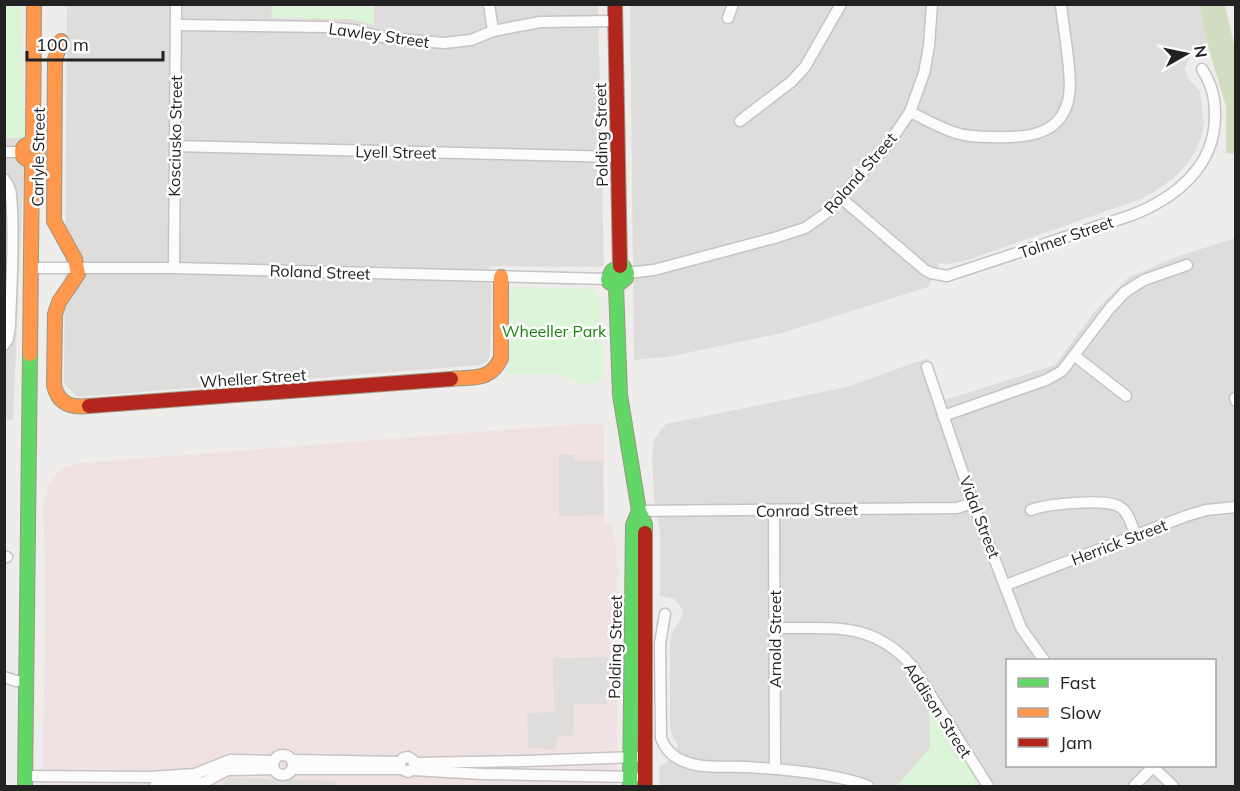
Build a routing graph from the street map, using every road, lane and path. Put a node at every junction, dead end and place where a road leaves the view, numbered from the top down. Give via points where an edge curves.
1 (34, 4) edge
2 (176, 4) edge
3 (489, 4) edge
4 (615, 4) edge
5 (733, 4) edge
6 (841, 4) edge
7 (932, 4) edge
8 (1061, 4) edge
9 (728, 18) dead end
10 (615, 21) junction
11 (177, 25) junction
12 (493, 31) junction
13 (62, 41) dead end
14 (1202, 69) dead end
15 (910, 112) junction
16 (740, 121) dead end
17 (175, 146) junction
18 (4, 152) edge
19 (29, 152) junction
20 (618, 157) junction
21 (4, 179) edge
22 (841, 198) junction
23 (1187, 265) dead end
24 (32, 267) junction
25 (78, 268) junction
26 (174, 268) junction
27 (624, 269) junction
28 (501, 277) junction
29 (612, 282) junction
30 (4, 345) edge
31 (1075, 356) junction
32 (927, 367) dead end
33 (1126, 396) dead end
34 (944, 416) junction
35 (974, 503) junction
36 (1236, 507) edge
37 (774, 510) junction
38 (1030, 510) dead end
39 (639, 511) junction
40 (1136, 536) junction
41 (1006, 585) junction
42 (665, 614) dead end
43 (775, 628) junction
44 (1043, 659) edge
45 (4, 677) edge
46 (27, 681) junction
47 (645, 756) junction
48 (630, 757) junction
49 (516, 762) junction
50 (274, 765) junction
51 (292, 765) junction
52 (414, 767) junction
53 (1151, 767) edge
54 (1153, 767) edge
55 (775, 769) junction
56 (516, 775) junction
57 (26, 781) edge
58 (630, 782) edge
59 (645, 782) edge
60 (833, 782) edge
61 (155, 786) edge
62 (868, 786) edge
63 (988, 786) edge
64 (1134, 786) edge
65 (1173, 786) edge

1 - 19 main road
2 - 11 street, Kosciusko Street
3 - 12 street
4 - 10 main road, Polding Street
5 - 9 street
6 - 16 street via 806,68
7 - 15 street, Roland Street via 924,74
8 - 15 street via 1070,84 1069,100 1055,124 1041,134 1023,138 969,136
10 - 12 street, Lawley Street via 540,22
10 - 20 main road, Polding Street
11 - 12 street, Lawley Street via 325,27 444,43 471,40
11 - 17 street, Kosciusko Street
13 - 25 main road, Carlyle Street via 55,60 54,221
14 - 22 street, Tolmer Street via 1215,99 1215,125 1203,163 1176,191 1132,215 947,276 931,273 916,263
15 - 22 street, Roland Street via 889,143
17 - 20 street, Lyell Street
17 - 26 street, Kosciusko Street
18 - 19 street
19 - 24 main road
20 - 27 main road, Polding Street
21 - 30 street via 12,205 10,326
22 - 27 street, Roland Street via 804,228 654,270
23 - 31 street via 1144,280 1125,292
24 - 25 street, Roland Street
24 - 46 main road
25 - 26 street, Roland Street
25 - 28 main road, Wheller Street via 77,277 55,314 54,385 64,404 81,407 485,376 501,358
26 - 28 street, Roland Street
27 - 29 main road via 612,271
28 - 29 street, Roland Street
29 - 39 main road, Polding Street via 620,395
31 - 33 street
31 - 34 street via 1062,371 1046,380
32 - 34 street, Vidal Street
34 - 35 street, Vidal Street
35 - 37 street, Conrad Street via 957,508
35 - 41 street, Vidal Street
36 - 40 street, Herrick Street via 1196,513
37 - 39 street, Conrad Street
37 - 43 street, Arnold Street
38 - 40 street via 1058,504 1110,503 1128,517
39 - 47 main road, Polding Street via 645,524
39 - 48 main road, Polding Street via 633,525
40 - 41 street, Herrick Street
41 - 44 street, Vidal Street via 1022,627
42 - 55 street via 660,643 664,746 683,761 696,765
43 - 55 street, Arnold Street
43 - 63 street, Addison Street via 850,629 887,643 913,667
45 - 46 street
46 - 57 main road
47 - 48 street
47 - 59 main road, Polding Street
48 - 49 street
48 - 58 main road, Polding Street
49 - 52 street
49 - 56 street
50 - 51 street via 279,756 285,755
50 - 51 street via 283,775 289,773
50 - 57 street via 230,760 195,774
50 - 61 street via 227,770 196,784
51 - 52 street via 400,766 405,772
52 - 56 street
53 - 64 street
54 - 65 street
55 - 60 street
56 - 58 street
58 - 59 street
60 - 62 street

